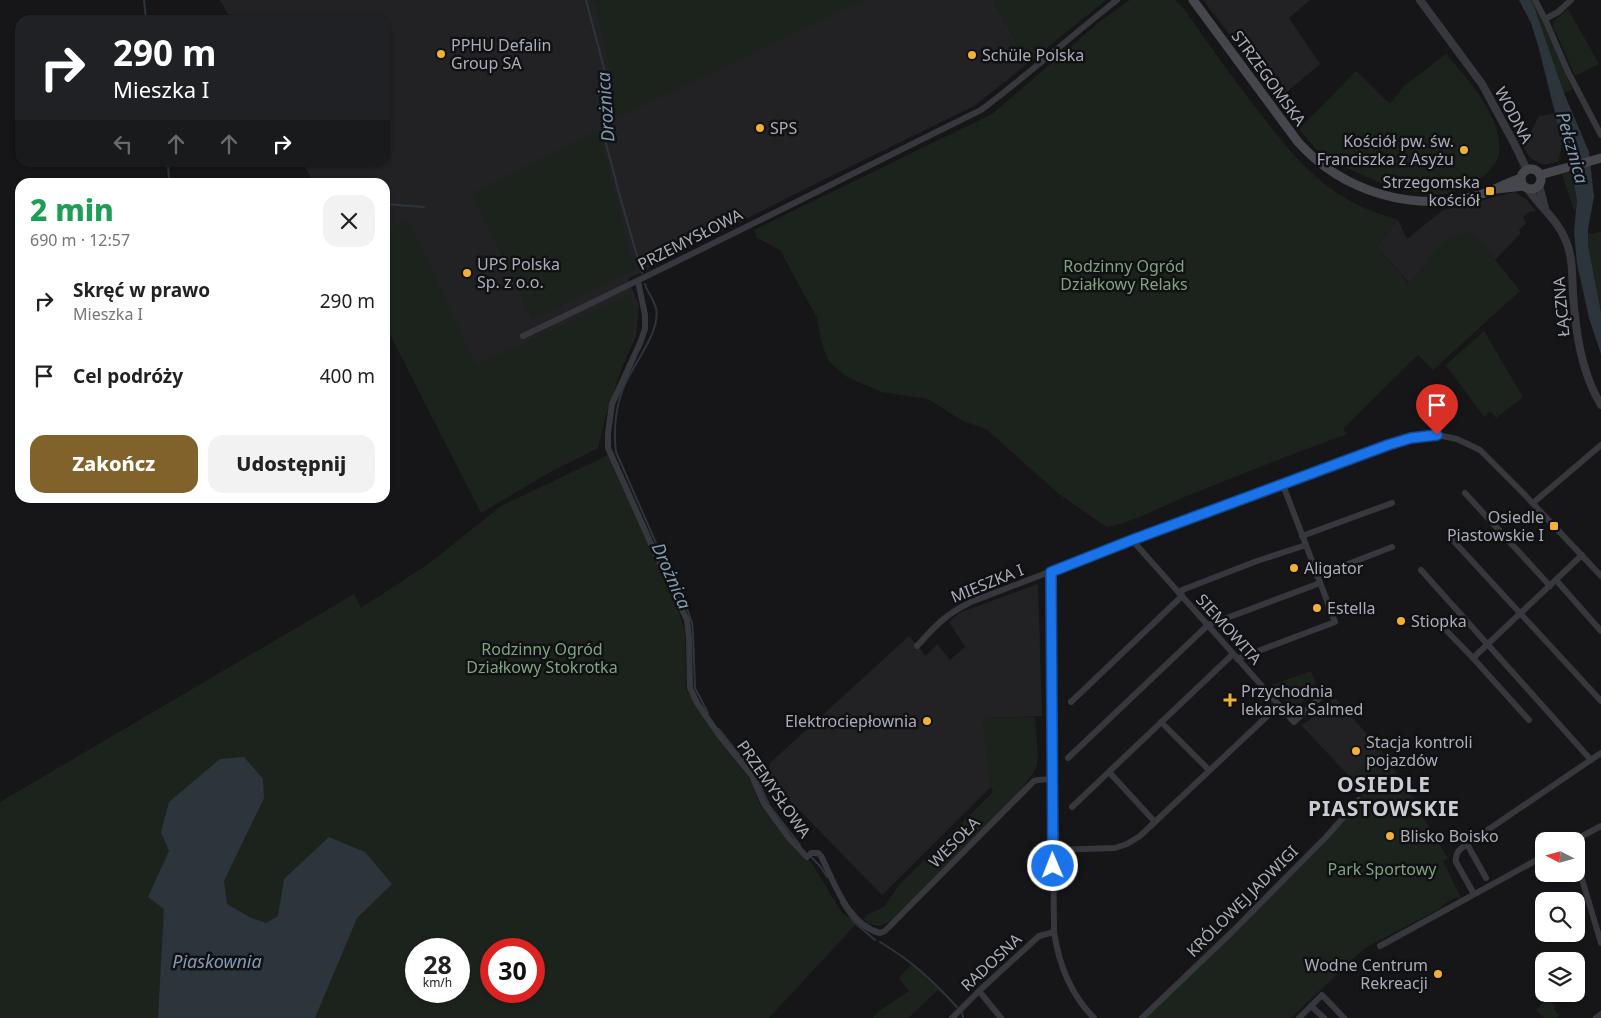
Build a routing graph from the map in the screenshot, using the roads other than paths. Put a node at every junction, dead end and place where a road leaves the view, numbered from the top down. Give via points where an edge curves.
1 (1117, 0) edge
2 (1193, 0) edge
3 (1420, 0) edge
4 (1535, 0) edge
5 (1571, 0) edge
6 (1545, 19) junction
7 (1601, 135) edge
8 (1597, 159) edge
9 (1540, 175) junction
10 (1525, 181) junction
11 (1538, 185) junction
12 (1545, 208) junction
13 (638, 281) junction
14 (523, 336) dead end
15 (1601, 405) edge
16 (1601, 445) edge
17 (1283, 485) junction
18 (1465, 493) dead end
19 (1533, 503) junction
20 (1392, 504) dead end
21 (1302, 536) junction
22 (1449, 536) dead end
23 (1132, 540) junction
24 (1306, 545) junction
25 (1392, 547) dead end
26 (1582, 555) junction
27 (1421, 570) dead end
28 (1051, 572) junction
29 (1601, 576) edge
30 (1318, 579) junction
31 (1556, 580) junction
32 (1550, 586) junction
33 (1181, 597) junction
34 (1521, 613) junction
35 (1440, 624) dead end
36 (1208, 625) junction
37 (1601, 631) edge
38 (1488, 644) junction
39 (917, 646) dead end
40 (1235, 656) junction
41 (1473, 658) junction
42 (1330, 689) dead end
43 (1601, 701) edge
44 (1071, 702) dead end
45 (1279, 705) junction
46 (1529, 720) dead end
47 (1161, 722) junction
48 (1601, 753) edge
49 (1068, 758) dead end
50 (1591, 760) junction
51 (1209, 770) junction
52 (1109, 772) junction
53 (1052, 779) junction
54 (1359, 800) dead end
55 (1072, 807) dead end
56 (1155, 822) junction
57 (1601, 826) edge
58 (1585, 835) edge
59 (1467, 844) junction
60 (1053, 850) junction
61 (1535, 861) edge
62 (1486, 878) dead end
63 (1583, 882) edge
64 (1474, 894) junction
65 (1054, 932) junction
66 (880, 933) joint
67 (1601, 943) edge
68 (1380, 946) dead end
69 (979, 990) junction
70 (1311, 1006) junction
71 (1601, 1014) edge
72 (952, 1018) edge
73 (1002, 1018) edge
74 (1094, 1018) edge
75 (1142, 1018) edge
76 (1299, 1018) edge
77 (1324, 1018) edge
78 (1344, 1018) edge
79 (1596, 1018) edge

1 - 13 street, PRZEMYSŁOWA via 982,110
2 - 10 main road, STRZEGOMSKA via 1298,142 1316,160 1351,184 1374,193 1415,201 1453,200
3 - 10 street, WODNA via 1475,74 1506,126
4 - 6 street
5 - 6 street
6 - 7 street
8 - 9 main road
9 - 10 main road via 1534,170
9 - 11 main road
10 - 11 main road via 1533,189
10 - 12 street, ŁĄCZNA via 1537,202
11 - 12 street, ŁĄCZNA
12 - 15 street, ŁĄCZNA via 1559,227 1571,257 1577,339 1589,383
13 - 14 street
13 - 66 street, PRZEMYSŁOWA via 645,329 612,404 608,448 687,620 690,688 719,735 752,776 764,804 789,838 807,857 814,852 821,856 850,911 866,927
16 - 19 street
17 - 19 street, MIESZKA I via 1396,443 1437,435 1457,439 1480,450
17 - 21 street
17 - 23 street, MIESZKA I
18 - 32 street
19 - 26 street, MIESZKA I
20 - 21 street
21 - 24 street
22 - 34 street
23 - 28 street, MIESZKA I
23 - 33 street, SIEMOWITA
24 - 30 street
24 - 33 street via 1186,588 1182,590
25 - 30 street
26 - 29 street, MIESZKA I
26 - 31 street
27 - 38 street
28 - 39 street, MIESZKA I via 953,611
28 - 53 street
30 - 36 street
30 - 40 street via 1335,622
31 - 32 street
31 - 37 street
32 - 34 street
33 - 36 street, SIEMOWITA
33 - 44 street
34 - 38 street
34 - 43 street
35 - 41 street
36 - 40 street, SIEMOWITA
36 - 49 street
38 - 41 street
38 - 50 street
40 - 45 street, SIEMOWITA
40 - 47 street
41 - 46 street
42 - 45 street, SIEMOWITA via 1294,722
45 - 51 street
47 - 51 street
47 - 52 street
48 - 50 street
50 - 59 street
51 - 56 street
52 - 55 street
52 - 56 street
53 - 60 street
53 - 66 street, WESOŁA via 1034,782
54 - 75 street, KRÓLOWEJ JADWIGI via 1242,922
56 - 60 street via 1140,836 1114,848
57 - 58 street
59 - 62 street
59 - 64 street via 1457,852 1456,862
60 - 65 street
61 - 64 street
63 - 67 street
64 - 68 street
65 - 69 street, RADOSNA via 1039,936
65 - 74 street via 1060,964 1071,989
69 - 72 street, RADOSNA
69 - 73 street
70 - 76 street
70 - 77 street
70 - 78 street via 1322,995
71 - 79 street

